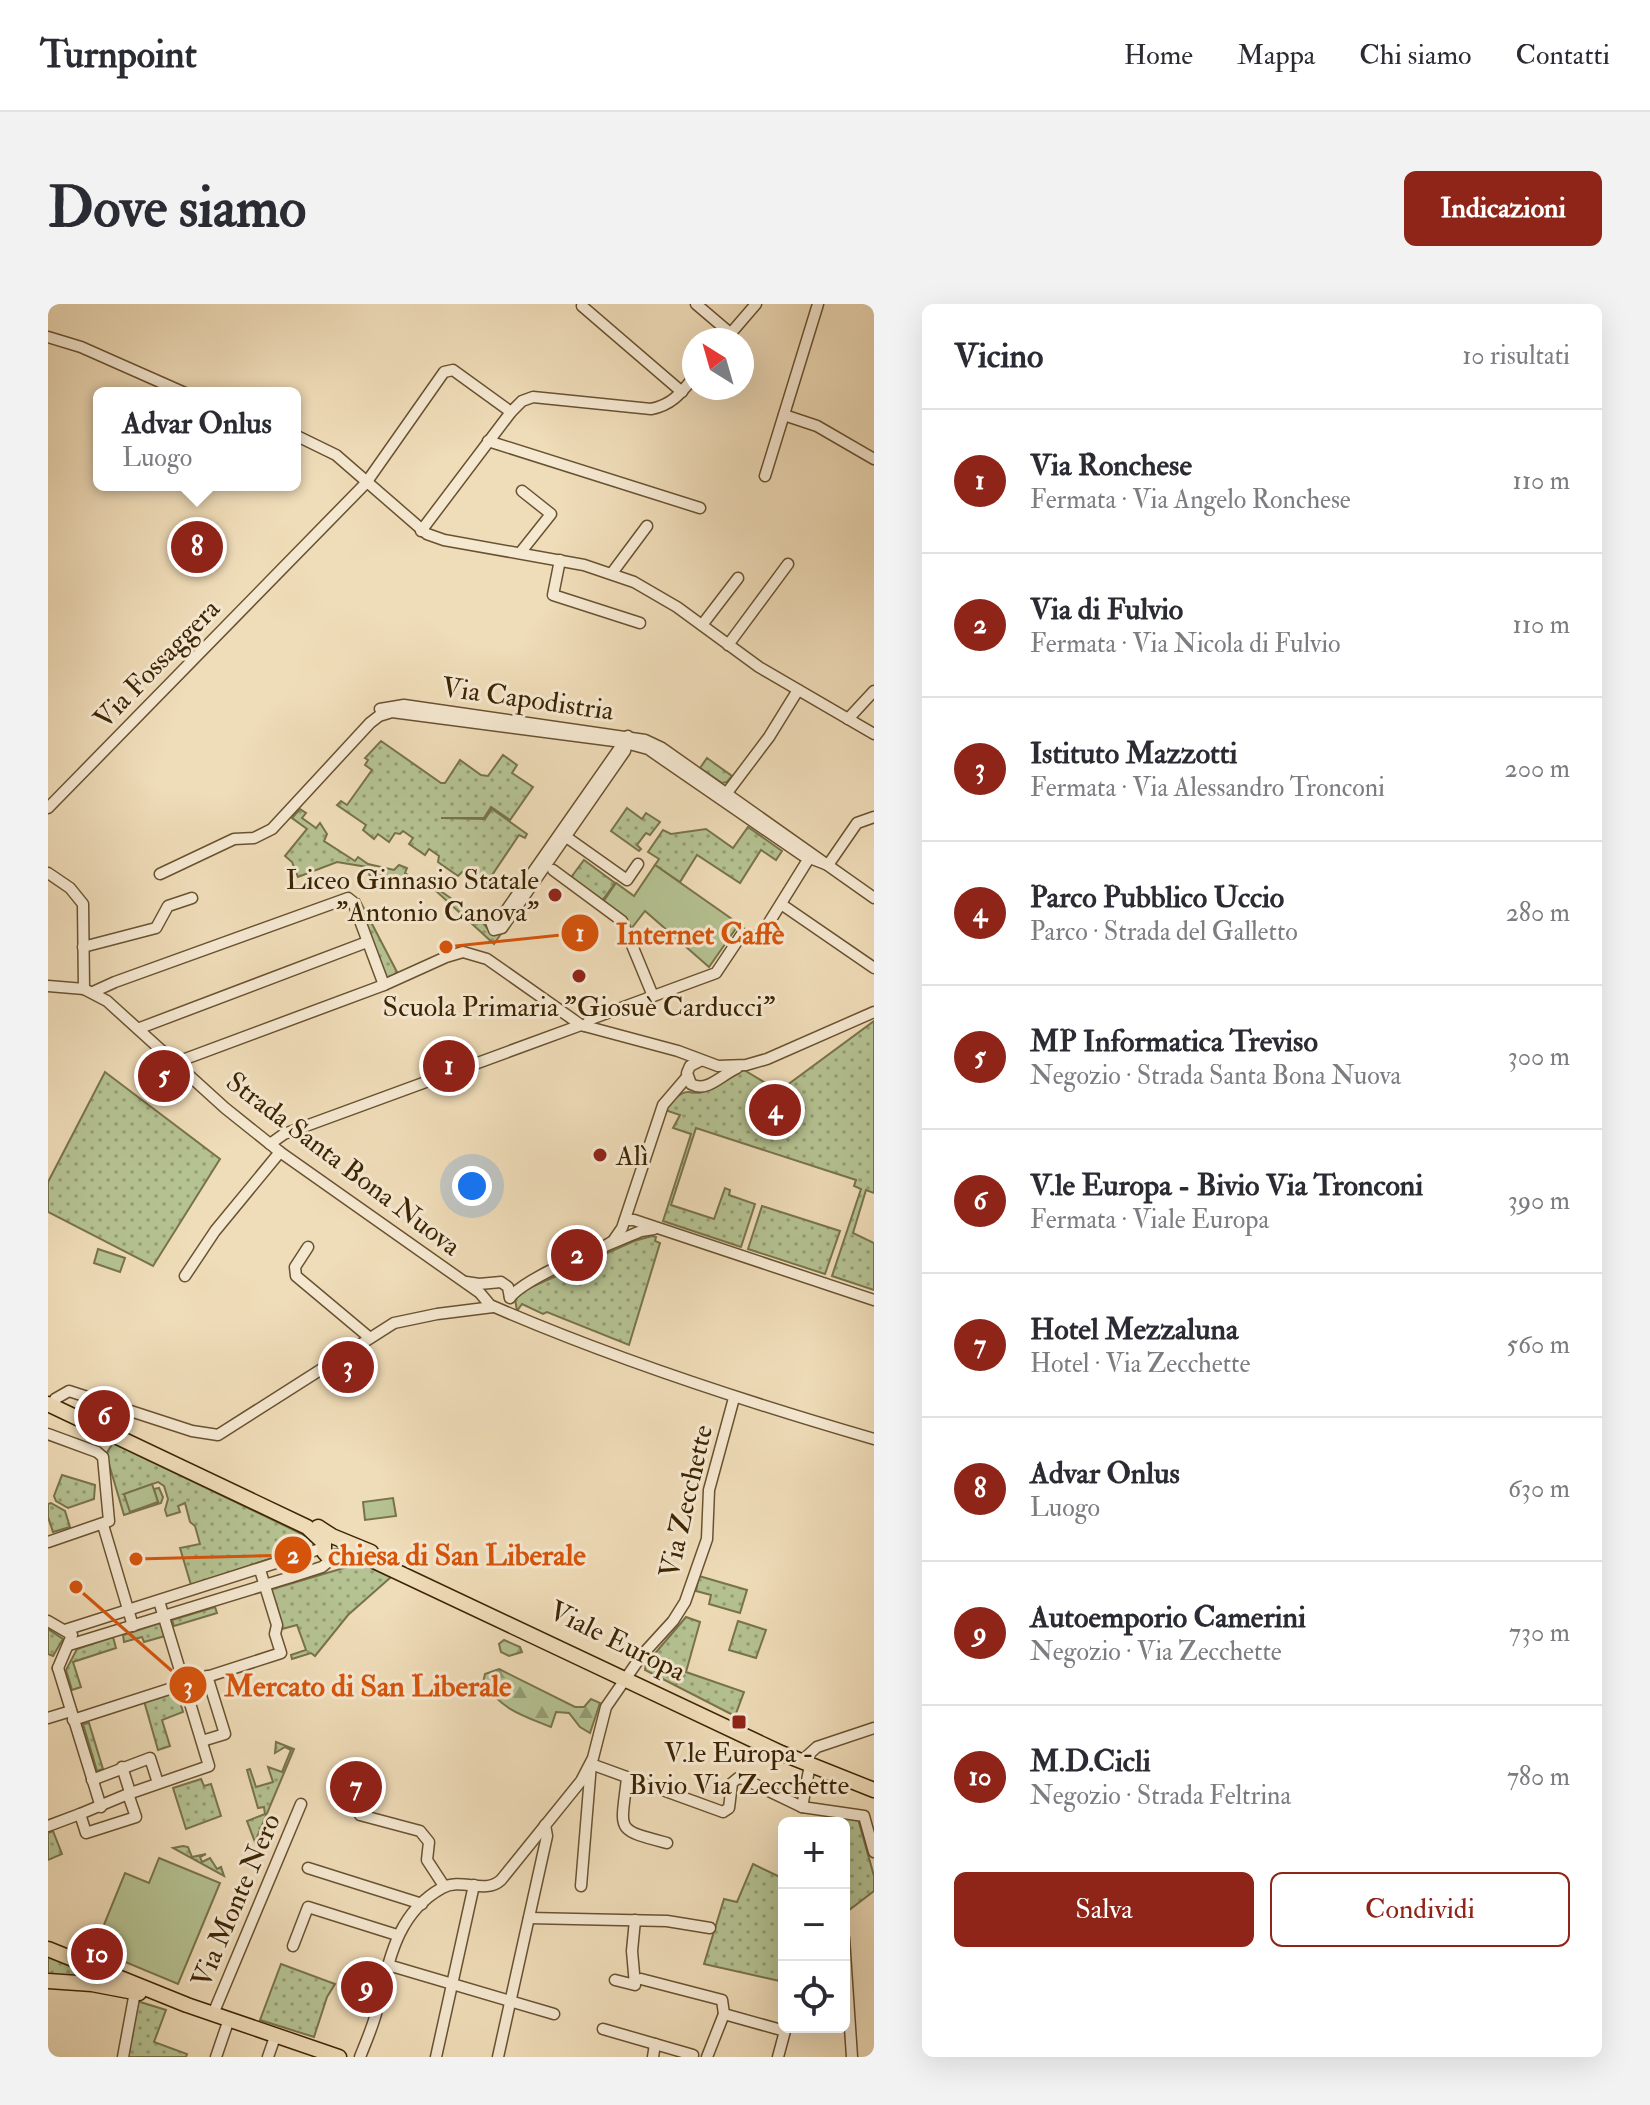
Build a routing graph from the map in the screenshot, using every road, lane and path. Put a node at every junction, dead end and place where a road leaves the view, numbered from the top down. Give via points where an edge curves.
1 (696, 304) edge
2 (756, 304) edge
3 (818, 304) edge
4 (582, 306) dead end
5 (719, 328) edge
6 (736, 328) edge
7 (48, 337) edge
8 (171, 387) edge
9 (682, 392) joint
10 (511, 412) junction
11 (784, 415) junction
12 (301, 438) edge
13 (488, 441) junction
14 (874, 459) edge
15 (765, 476) dead end
16 (366, 483) junction
17 (522, 491) dead end
18 (700, 508) dead end
19 (647, 526) dead end
20 (421, 531) junction
21 (520, 553) junction
22 (560, 560) junction
23 (788, 564) dead end
24 (612, 573) junction
25 (738, 578) dead end
26 (640, 623) dead end
27 (702, 625) junction
28 (728, 645) junction
29 (798, 690) junction
30 (874, 691) edge
31 (848, 719) junction
32 (874, 734) edge
33 (601, 740) junction
34 (626, 740) junction
35 (642, 747) junction
36 (616, 758) junction
37 (725, 796) junction
38 (48, 808) edge
39 (874, 817) edge
40 (563, 834) junction
41 (257, 837) junction
42 (810, 856) junction
43 (638, 864) dead end
44 (828, 865) junction
45 (553, 870) dead end
46 (48, 873) edge
47 (160, 874) dead end
48 (192, 898) dead end
49 (874, 898) edge
50 (781, 904) junction
51 (367, 942) junction
52 (83, 947) junction
53 (874, 968) edge
54 (384, 985) junction
55 (48, 986) edge
56 (88, 991) junction
57 (653, 996) junction
58 (874, 1012) edge
59 (608, 1014) junction
60 (583, 1025) junction
61 (140, 1028) junction
62 (598, 1029) junction
63 (671, 1049) junction
64 (177, 1062) junction
65 (705, 1062) junction
66 (746, 1065) junction
67 (687, 1074) junction
68 (712, 1081) junction
69 (698, 1088) junction
70 (673, 1093) junction
71 (270, 1144) junction
72 (280, 1152) junction
73 (629, 1208) junction
74 (625, 1221) junction
75 (641, 1227) junction
76 (308, 1247) dead end
77 (602, 1248) junction
78 (185, 1276) dead end
79 (457, 1278) junction
80 (538, 1278) junction
81 (497, 1282) junction
82 (510, 1298) junction
83 (874, 1300) edge
84 (490, 1303) junction
85 (523, 1318) junction
86 (370, 1338) junction
87 (734, 1398) junction
88 (50, 1400) edge
89 (48, 1434) edge
90 (874, 1439) edge
91 (103, 1525) junction
92 (48, 1542) edge
93 (333, 1547) junction
94 (260, 1570) junction
95 (264, 1585) junction
96 (159, 1601) junction
97 (129, 1610) junction
98 (164, 1616) junction
99 (48, 1621) edge
100 (133, 1626) junction
101 (65, 1630) junction
102 (69, 1645) junction
103 (53, 1665) edge
104 (207, 1676) junction
105 (626, 1677) junction
106 (185, 1682) junction
107 (72, 1716) junction
108 (48, 1718) edge
109 (874, 1728) edge
110 (202, 1741) junction
111 (809, 1761) junction
112 (591, 1764) junction
113 (122, 1767) junction
114 (627, 1778) junction
115 (92, 1780) junction
116 (874, 1782) edge
117 (158, 1783) junction
118 (337, 1789) dead end
119 (874, 1790) edge
120 (129, 1793) junction
121 (301, 1804) dead end
122 (101, 1807) junction
123 (802, 1807) junction
124 (80, 1814) junction
125 (545, 1825) junction
126 (48, 1826) edge
127 (667, 1843) dead end
128 (874, 1852) edge
129 (308, 1868) dead end
130 (474, 1885) junction
131 (444, 1886) junction
132 (581, 1886) dead end
133 (422, 1904) junction
134 (529, 1918) junction
135 (635, 1920) junction
136 (710, 1928) dead end
137 (397, 1935) junction
138 (293, 1946) dead end
139 (48, 1949) edge
140 (846, 1961) edge
141 (388, 1965) junction
142 (641, 1979) dead end
143 (615, 1980) dead end
144 (48, 1981) edge
145 (452, 1984) junction
146 (135, 1992) junction
147 (511, 2001) junction
148 (187, 2005) junction
149 (213, 2014) junction
150 (554, 2014) dead end
151 (724, 2014) junction
152 (229, 2019) junction
153 (778, 2027) edge
154 (603, 2029) dead end
155 (784, 2033) edge
156 (276, 2034) junction
157 (655, 2044) junction
158 (331, 2056) edge
159 (699, 2056) edge
160 (123, 2057) edge
161 (216, 2057) edge
162 (268, 2057) edge
163 (360, 2057) edge
164 (436, 2057) edge
165 (498, 2057) edge
166 (653, 2057) edge
167 (778, 2057) edge
168 (852, 2057) edge

1 - 5 street
2 - 6 street
3 - 11 street
4 - 9 street
7 - 8 street
9 - 10 street via 663,407 651,409 533,397
10 - 13 street
10 - 16 street, Via Fossaggera via 453,370 444,372
11 - 14 street via 817,426
11 - 15 street
12 - 16 street via 336,455
13 - 18 street
13 - 20 street
16 - 20 street
16 - 38 street, Via Fossaggera
17 - 21 street via 551,514
19 - 24 street
20 - 21 street
21 - 22 street
22 - 24 street
22 - 26 street via 553,595
23 - 28 street
24 - 27 street via 653,592
25 - 27 street
27 - 28 street
28 - 29 street
29 - 31 street
29 - 37 street
30 - 31 street
31 - 32 street
33 - 34 street, Via Capodistria
33 - 36 street
33 - 41 street, Via Capodistria via 386,713 370,723 272,829
34 - 35 street, Via Capodistria
34 - 36 street
34 - 37 street, Via Capodistria via 645,740 662,748
34 - 41 street, Via Capodistria via 387,706 366,719
35 - 36 street
35 - 37 street, Via Capodistria
36 - 40 street
37 - 42 street, Via Capodistria
39 - 44 street via 857,823
40 - 40 street via 505,912 491,922 494,930 502,928
40 - 43 street via 627,880
41 - 47 street, Via Capodistria via 234,839
42 - 44 street, Via Capodistria
42 - 50 street
44 - 49 street, Via Capodistria
45 - 57 street via 622,921
46 - 52 street via 81,901
48 - 52 street via 168,906 156,928
50 - 53 street
50 - 57 street via 760,937 742,934 716,973
51 - 54 street
51 - 56 street via 353,902 345,898
51 - 61 street
52 - 56 street
54 - 60 street via 453,954 470,953 487,959
54 - 64 street
55 - 56 street
56 - 61 street, Strada Santa Bona Nuova
57 - 59 street
58 - 66 street
59 - 60 street
59 - 62 street
60 - 62 street
60 - 71 street via 284,1134
61 - 64 street, Strada Santa Bona Nuova
62 - 63 street
63 - 65 street
63 - 67 street via 682,1057
64 - 71 street, Strada Santa Bona Nuova
65 - 66 street
65 - 67 street via 693,1063
65 - 68 street via 714,1073
66 - 68 street
67 - 69 street
67 - 70 street
68 - 69 street
69 - 70 street
70 - 73 street via 661,1110
71 - 72 street, Strada Santa Bona Nuova
72 - 78 street
72 - 79 street, Strada Santa Bona Nuova
73 - 74 street
73 - 75 street
74 - 75 street
74 - 77 street via 616,1238
75 - 77 street
75 - 83 street
76 - 86 street via 295,1267 296,1276
77 - 80 street
79 - 81 street via 474,1284
79 - 84 street, Strada Santa Bona Nuova
80 - 81 street
80 - 82 street
81 - 82 street via 508,1287
81 - 84 street via 487,1287
82 - 84 street
82 - 85 street via 513,1311
84 - 85 street
84 - 86 street via 402,1320
85 - 87 street
86 - 88 street via 218,1435 69,1391
87 - 90 street
87 - 105 street, Via Zecchette via 709,1490 707,1539 689,1592 680,1612
88 - 93 main road, Viale Europa via 307,1527
89 - 91 street via 103,1457 109,1521
91 - 92 street
91 - 97 street
93 - 94 street
93 - 95 street via 322,1567
93 - 105 main road, Viale Europa
94 - 95 street
94 - 96 street
95 - 98 street
95 - 104 street via 281,1653
96 - 97 street
96 - 98 street
97 - 100 street
97 - 101 street
98 - 100 street
98 - 106 street
99 - 101 street
100 - 102 street
101 - 102 street via 72,1635
102 - 103 street
103 - 107 street
104 - 106 street
104 - 110 street via 225,1734
105 - 111 main road, Viale Europa
105 - 112 street, Via Zecchette via 603,1714
106 - 107 street
106 - 110 street
107 - 108 street
107 - 115 street
109 - 111 street via 821,1745
110 - 117 street via 209,1766
111 - 116 main road, Viale Europa
111 - 119 main road, Viale Europa
111 - 123 street
112 - 114 street
112 - 125 street, Via Zecchette
112 - 132 street
113 - 115 street
113 - 117 street via 150,1758
113 - 120 street
114 - 123 street via 723,1812 729,1808 732,1783 742,1778
114 - 127 street via 625,1828
115 - 122 street
117 - 120 street
118 - 131 street via 364,1799 360,1815 420,1831 429,1842 428,1864
120 - 122 street
120 - 124 street via 136,1817 86,1833
121 - 149 street, Via Monte Nero
122 - 124 street
123 - 128 street via 864,1816
124 - 126 street
125 - 130 street, Via Zecchette via 499,1882
125 - 134 street
129 - 133 street
130 - 131 street, Via Zecchette
130 - 145 street
131 - 133 street
133 - 137 street
134 - 135 street
134 - 147 street
135 - 136 street
135 - 143 street via 635,1985
137 - 138 street via 308,1907
137 - 141 street
139 - 148 main road
140 - 168 street
141 - 145 street
141 - 163 street
142 - 151 street via 720,1999
144 - 146 main road
145 - 147 street
145 - 164 street
146 - 148 main road
146 - 160 street
147 - 150 street
147 - 165 street
148 - 149 main road
149 - 152 main road
151 - 153 street
151 - 159 street
152 - 156 main road
152 - 161 street
154 - 157 street
155 - 167 street
156 - 158 main road
156 - 162 street
157 - 159 street
157 - 166 street

